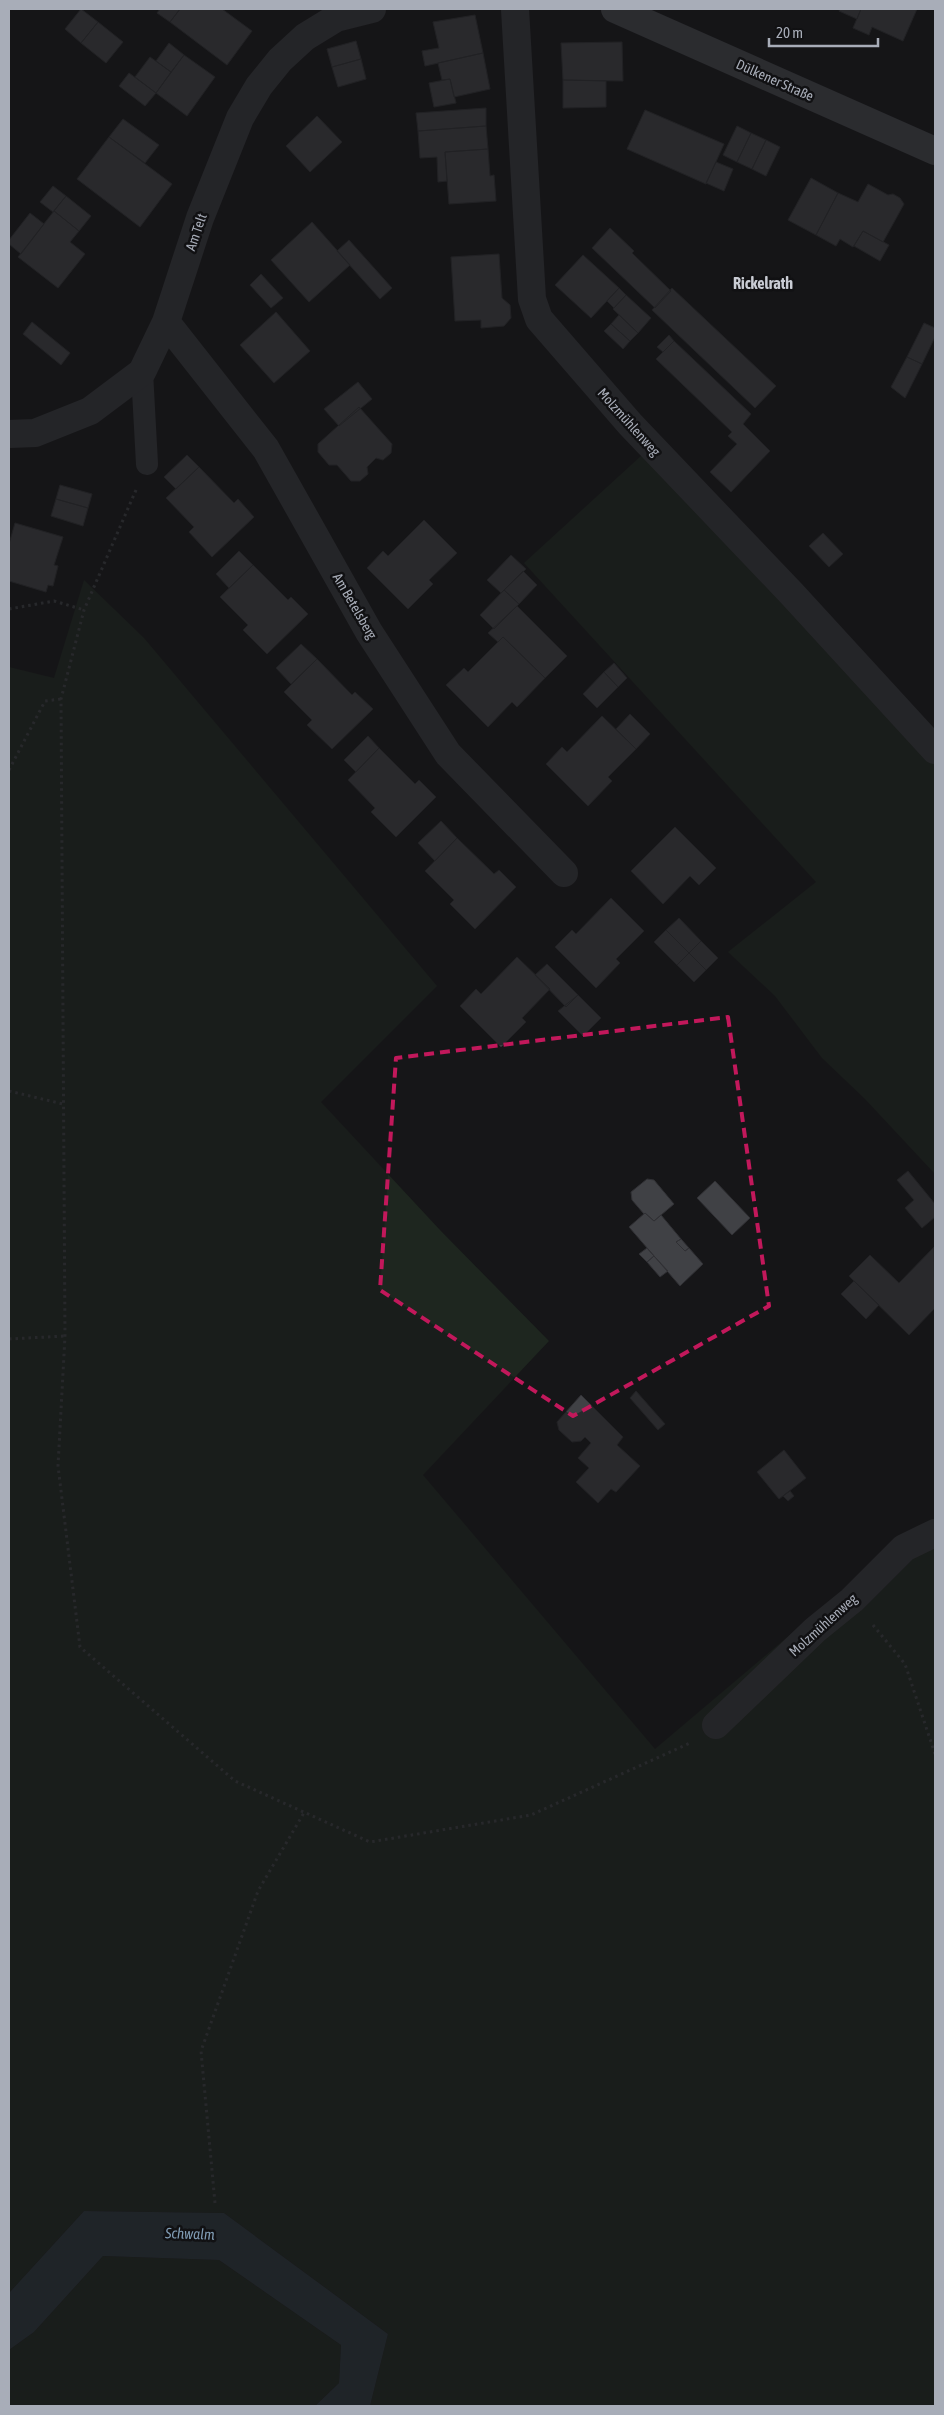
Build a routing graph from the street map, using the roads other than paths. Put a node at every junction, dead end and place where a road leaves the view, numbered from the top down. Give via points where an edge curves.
1 (372, 9) edge
2 (514, 9) edge
3 (614, 9) edge
4 (935, 151) edge
5 (166, 322) junction
6 (142, 372) junction
7 (9, 434) edge
8 (147, 464) road end
9 (935, 750) edge
10 (564, 873) dead end
11 (935, 1533) edge
12 (716, 1726) road end

1 - 5 street, Am Telt via 336,18 305,37 259,86 240,118 200,218
2 - 9 street, Molzmühlenweg via 532,300 539,319 630,424
3 - 4 main road, Dülkener Straße
5 - 6 street, Am Telt
5 - 10 street, Am Betelsberg via 266,449 369,632 448,754
6 - 7 street, Am Telt via 90,411 35,433
6 - 8 lane
11 - 12 street, Molzmühlenweg via 904,1548

